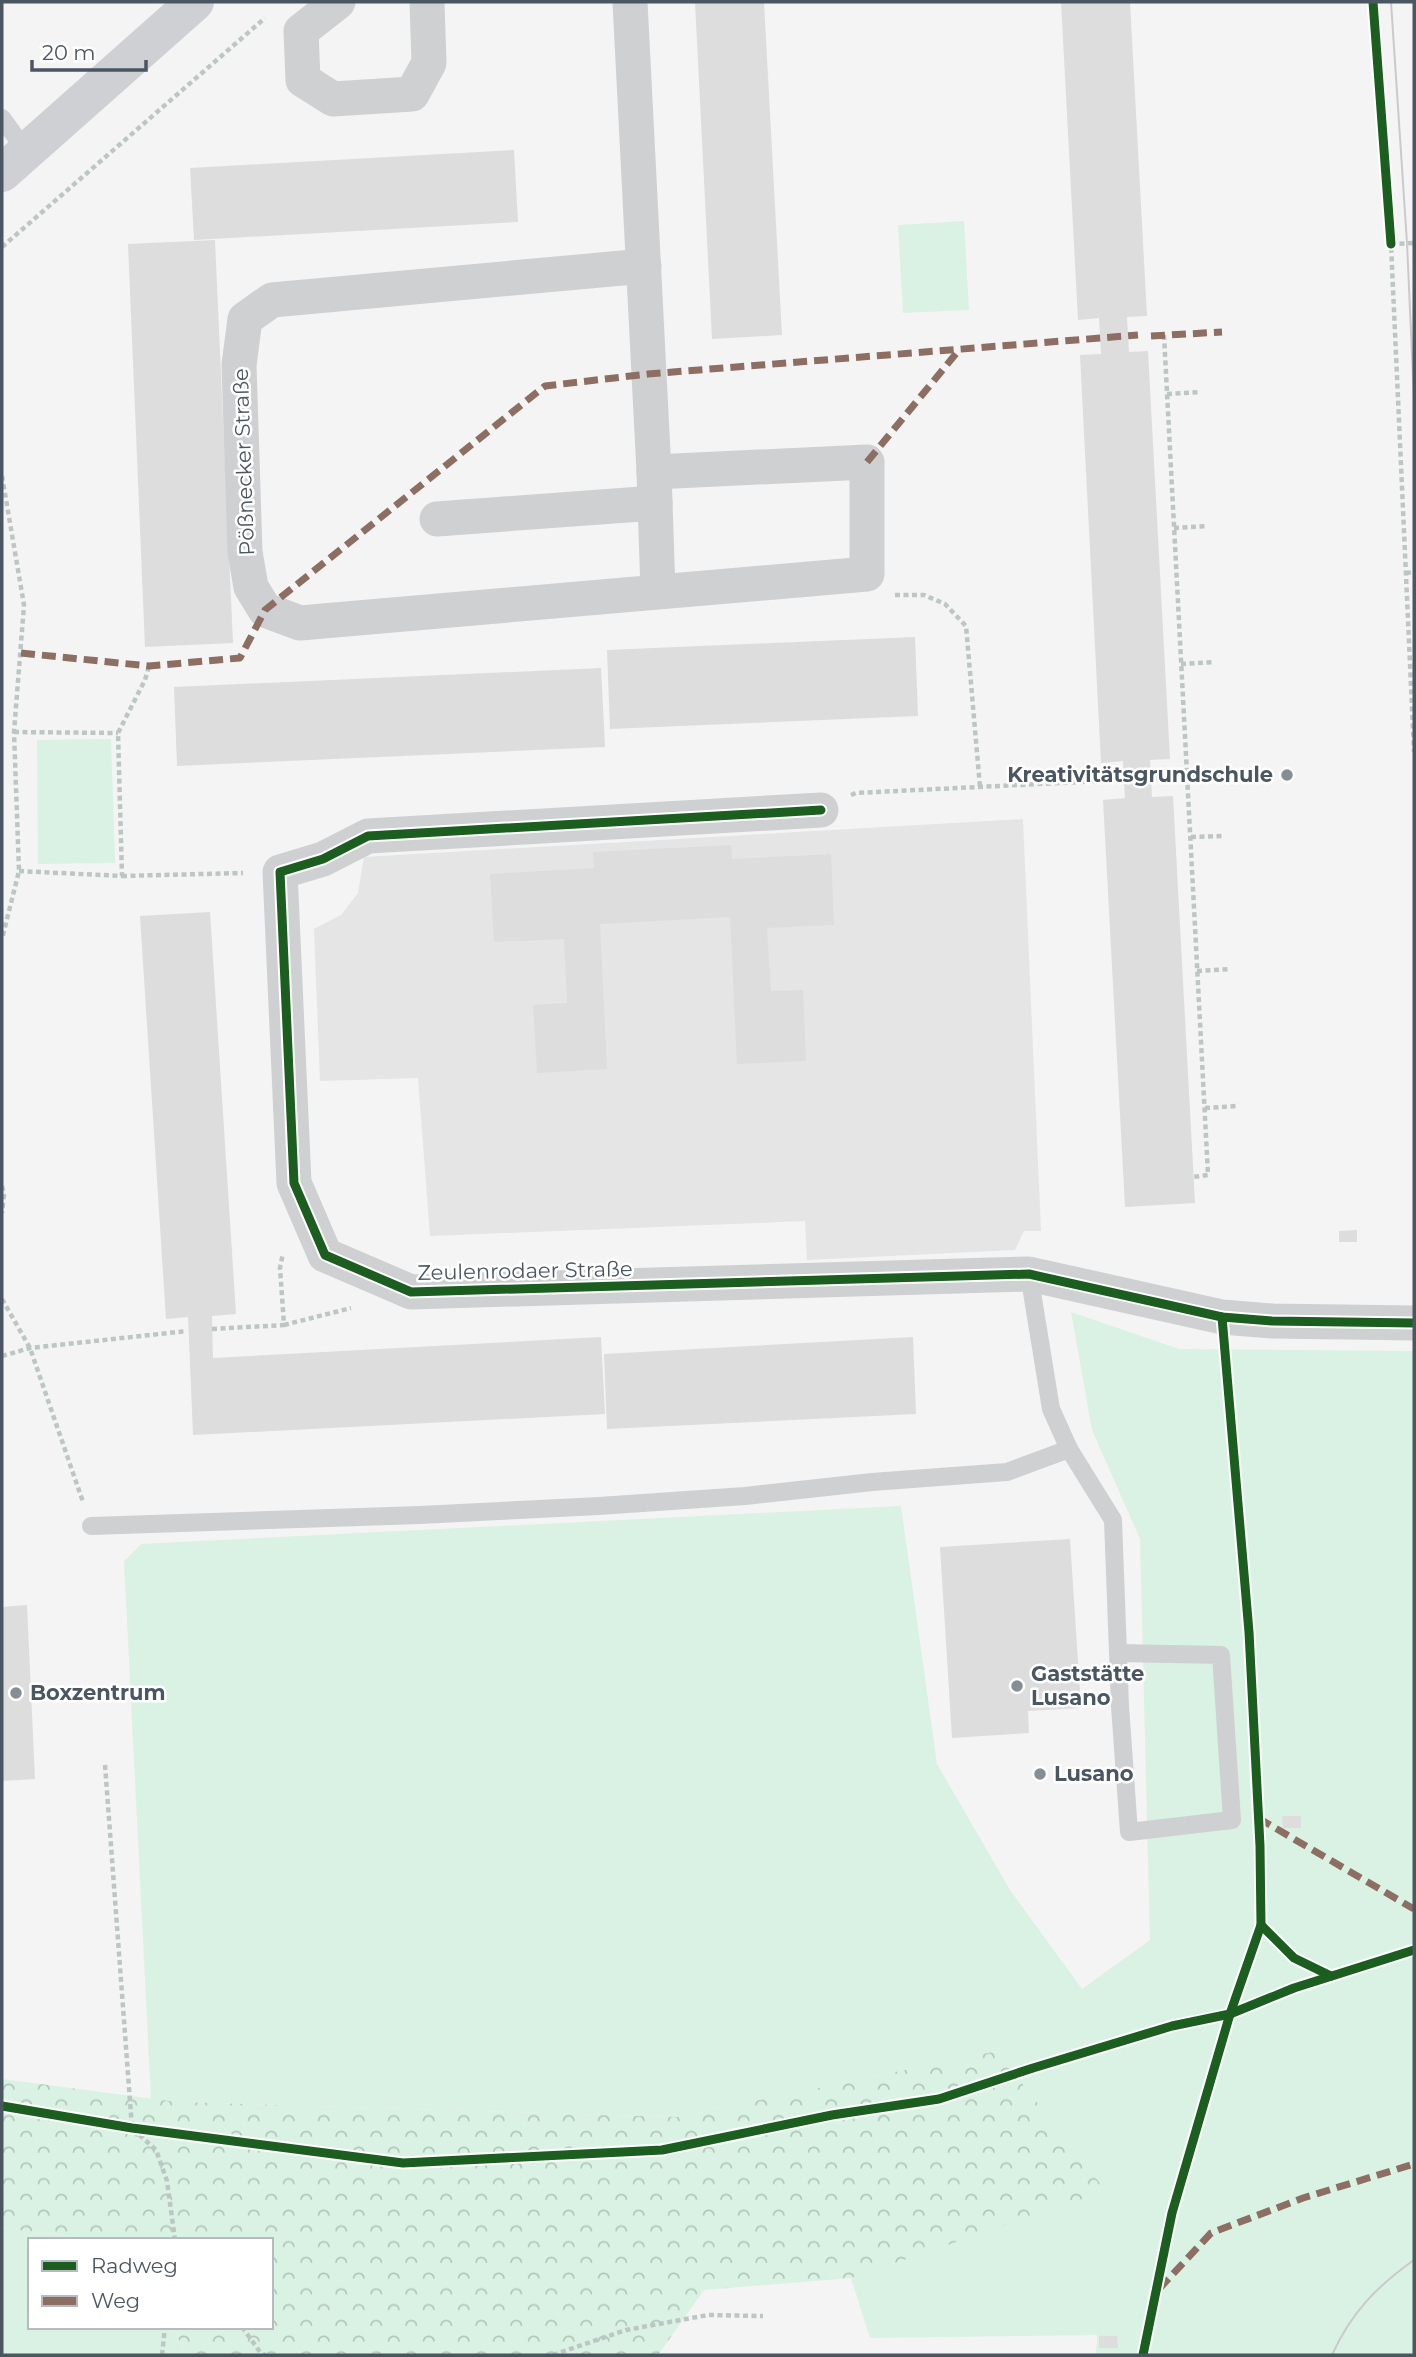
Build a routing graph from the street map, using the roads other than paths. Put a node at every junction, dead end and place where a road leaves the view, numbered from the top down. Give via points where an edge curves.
1 (195, 2) edge
2 (338, 2) edge
3 (427, 2) edge
4 (629, 2) edge
5 (2, 118) edge
6 (14, 162) edge
7 (644, 266) junction
8 (655, 487) junction
9 (437, 519) dead end
10 (658, 591) junction
11 (821, 810) road end
12 (1029, 1274) junction
13 (1414, 1323) edge
14 (1069, 1449) junction
15 (92, 1526) road end
16 (1118, 1653) junction

1 - 6 street
2 - 3 street via 301,31 303,80 332,99 412,93 429,63
4 - 7 street
5 - 6 lane
7 - 8 street
7 - 10 street, Pößnecker Straße via 272,300 245,319 239,365 245,552 251,587 265,610 300,623
8 - 9 street
8 - 10 street
8 - 10 street, Pößnecker Straße via 867,462 867,574
11 - 12 street, Zeulenrodaer Straße via 368,836 323,859 280,872 294,1183 325,1255 411,1292
12 - 13 street, Zeulenrodaer Straße via 1222,1317
12 - 14 lane via 1051,1409
14 - 15 lane via 1007,1472 718,1498 599,1507
14 - 16 lane via 1113,1520
16 - 16 lane via 1129,1832 1232,1820 1221,1655

